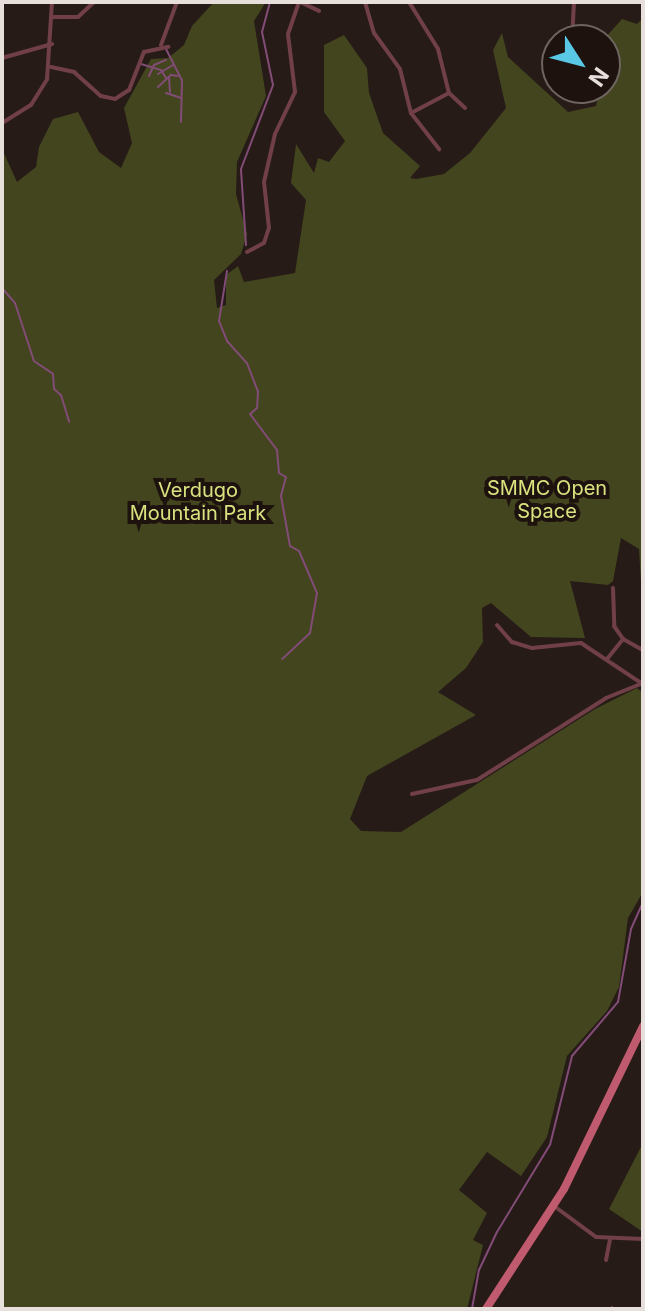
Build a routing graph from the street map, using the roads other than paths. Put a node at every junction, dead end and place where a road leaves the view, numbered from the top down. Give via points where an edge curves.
1 (52, 2) edge
2 (94, 2) edge
3 (177, 2) edge
4 (299, 2) edge
5 (365, 2) edge
6 (409, 2) edge
7 (574, 2) edge
8 (319, 11) dead end
9 (52, 17) junction
10 (573, 24) edge
11 (52, 44) junction
12 (161, 45) junction
13 (168, 47) dead end
14 (2, 58) edge
15 (51, 67) junction
16 (449, 93) junction
17 (465, 108) dead end
18 (411, 113) junction
19 (2, 123) edge
20 (439, 149) dead end
21 (247, 252) dead end
22 (613, 588) dead end
23 (497, 625) dead end
24 (623, 639) junction
25 (643, 650) edge
26 (607, 659) junction
27 (642, 684) edge
28 (412, 794) dead end
29 (643, 1026) edge
30 (554, 1206) junction
31 (643, 1239) edge
32 (610, 1240) junction
33 (606, 1260) dead end
34 (486, 1309) edge

1 - 9 street
2 - 9 street via 78,17
3 - 12 street
4 - 8 street
4 - 21 street via 288,34 295,92 275,134 264,182 269,228 264,243
5 - 18 street via 374,33 400,69
6 - 16 street via 438,49
7 - 10 street
9 - 11 street
11 - 14 street
11 - 15 street
12 - 13 street
12 - 15 street via 141,55 129,90 115,99 101,96 74,72
15 - 19 street via 31,105
16 - 17 street
16 - 18 street
18 - 20 street
22 - 24 street via 610,610
23 - 26 street via 512,642 532,648 581,643
24 - 25 street
24 - 26 street
26 - 27 street
27 - 28 street via 606,698 477,780
29 - 30 main road
30 - 32 street via 596,1237
30 - 34 main road
31 - 32 street
32 - 33 street

